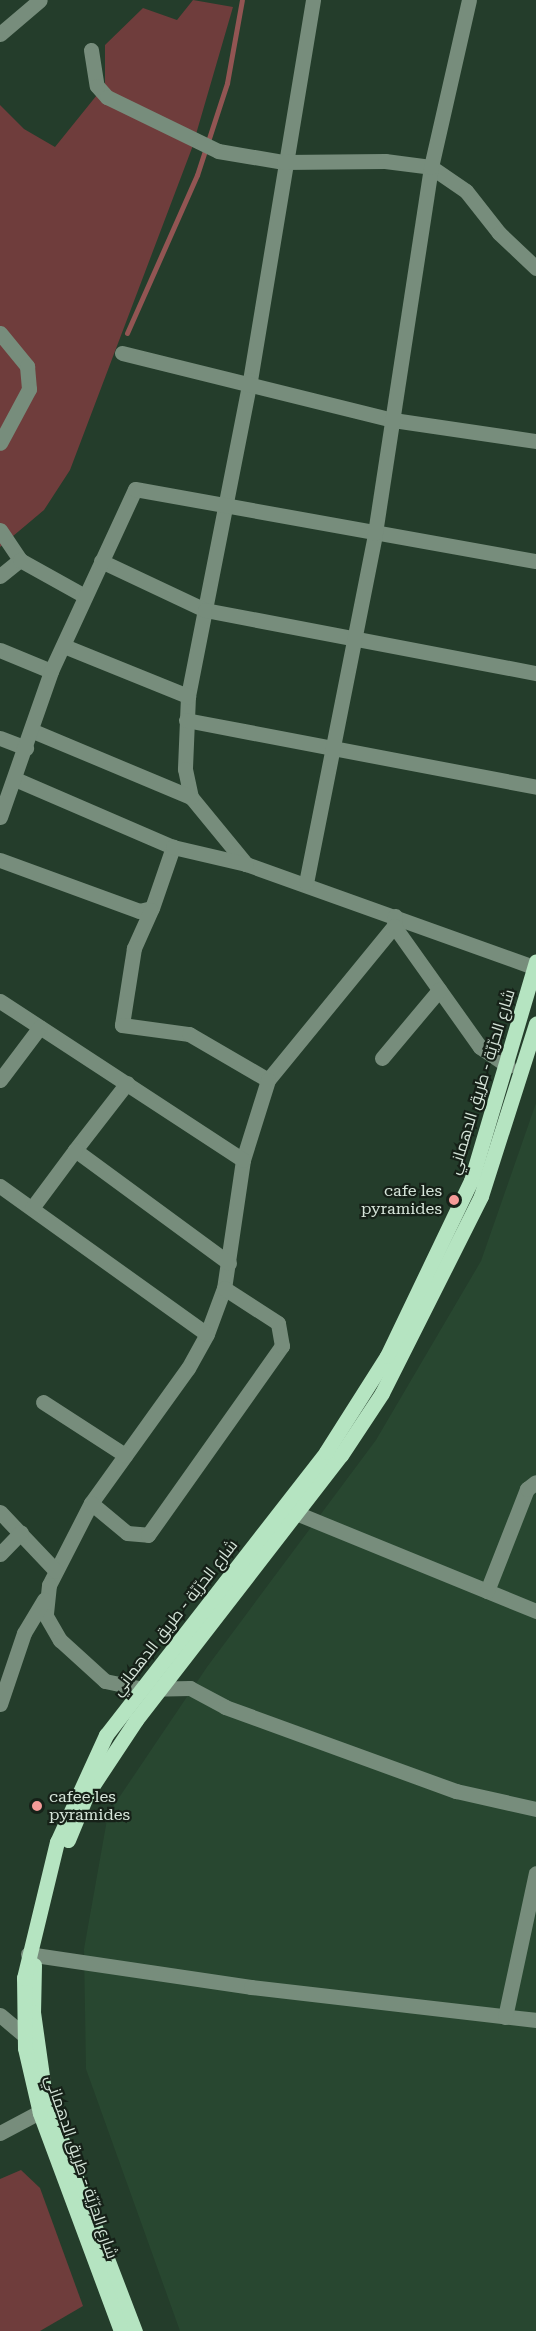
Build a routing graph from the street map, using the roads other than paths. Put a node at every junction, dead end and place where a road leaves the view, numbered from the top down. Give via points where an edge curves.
1 (313, 0) edge
2 (469, 0) edge
3 (36, 1) edge
4 (0, 34) edge
5 (91, 50) dead end
6 (284, 162) junction
7 (431, 167) junction
8 (536, 268) edge
9 (0, 333) edge
10 (122, 352) dead end
11 (250, 380) junction
12 (393, 420) junction
13 (536, 441) edge
14 (0, 443) edge
15 (224, 507) junction
16 (0, 530) edge
17 (375, 533) junction
18 (20, 560) junction
19 (101, 561) junction
20 (536, 561) edge
21 (0, 576) edge
22 (83, 595) junction
23 (205, 610) junction
24 (353, 642) junction
25 (64, 645) junction
26 (0, 650) edge
27 (51, 671) junction
28 (536, 673) edge
29 (188, 696) junction
30 (186, 720) junction
31 (33, 731) junction
32 (0, 738) edge
33 (26, 748) junction
34 (334, 749) junction
35 (15, 779) junction
36 (536, 787) edge
37 (191, 797) junction
38 (1, 814) edge
39 (173, 848) junction
40 (0, 860) edge
41 (246, 864) junction
42 (306, 883) junction
43 (151, 910) junction
44 (395, 921) junction
45 (535, 965) edge
46 (439, 990) junction
47 (0, 1001) edge
48 (536, 1024) edge
49 (40, 1027) junction
50 (382, 1058) dead end
51 (508, 1066) junction
52 (0, 1080) edge
53 (268, 1080) junction
54 (127, 1083) junction
55 (75, 1150) junction
56 (243, 1160) junction
57 (0, 1186) edge
58 (32, 1208) junction
59 (229, 1263) junction
60 (224, 1288) junction
61 (207, 1334) junction
62 (42, 1402) dead end
63 (125, 1455) junction
64 (536, 1482) edge
65 (91, 1503) junction
66 (0, 1512) edge
67 (296, 1513) junction
68 (21, 1532) junction
69 (0, 1554) edge
70 (56, 1571) junction
71 (487, 1591) junction
72 (44, 1600) junction
73 (536, 1611) edge
74 (150, 1689) junction
75 (0, 1704) edge
76 (536, 1809) edge
77 (536, 1873) edge
78 (33, 1954) junction
79 (0, 2015) edge
80 (505, 2017) junction
81 (536, 2020) edge
82 (23, 2034) junction
83 (45, 2110) junction
84 (0, 2133) edge
85 (120, 2331) edge
86 (135, 2331) edge

1 - 6 street
2 - 7 street
3 - 4 street
5 - 6 street via 95,79 107,97 214,150
6 - 7 street via 385,161
6 - 11 street
7 - 8 street via 466,191 498,233
7 - 12 street
9 - 14 street via 27,366 28,389
10 - 11 street
11 - 12 street
11 - 15 street
12 - 13 street
12 - 17 street
15 - 17 street
15 - 19 street via 135,489
15 - 23 street
16 - 18 street
17 - 20 street
17 - 24 street
18 - 21 street
18 - 22 street
19 - 22 street
19 - 23 street
22 - 25 street
23 - 24 street
23 - 29 street
24 - 28 street
24 - 34 street
25 - 27 street
25 - 29 street
26 - 27 street
27 - 31 street
29 - 30 street
30 - 34 street
30 - 37 street via 185,769
31 - 33 street
31 - 37 street
32 - 33 street
33 - 35 street
34 - 36 street
34 - 42 street
35 - 38 street
35 - 39 street
37 - 41 street
39 - 41 street
39 - 43 street
40 - 43 street via 112,904
41 - 42 street
42 - 44 street
43 - 53 street via 134,948 122,1025 189,1034
44 - 45 street
44 - 46 street
44 - 53 street
45 - 51 main road, شارع الحرّيّة - طريق الدهماني
46 - 50 street
46 - 51 street via 480,1047
47 - 49 street
48 - 67 main road, شارع الحرّيّة - طريق الدهماني via 481,1196 441,1282 376,1402
49 - 52 street
49 - 54 street
51 - 74 main road, شارع الحرّيّة - طريق الدهماني via 471,1180 387,1356 326,1452
53 - 56 street
54 - 55 street
54 - 56 street
55 - 58 street
55 - 59 street
56 - 59 street
57 - 58 street
58 - 61 street
59 - 60 street
60 - 61 street
60 - 65 street via 278,1323 282,1346 148,1535 128,1533
61 - 63 street
62 - 63 street
63 - 65 street
64 - 71 street via 527,1489
65 - 70 street
66 - 68 street
67 - 71 street
67 - 74 main road, شارع الحرّيّة - طريق الدهماني
68 - 69 street
68 - 70 street
70 - 72 street
71 - 73 street
72 - 74 street via 51,1627 86,1667 105,1680
72 - 75 street via 24,1634
74 - 76 street via 190,1688 225,1707 456,1791
74 - 78 main road, شارع الحرّيّة - طريق الدهماني via 87,1794 61,1861
77 - 80 street
78 - 80 street
78 - 82 main road, شارع الحرّيّة - طريق الدهماني
78 - 83 main road, شارع الحرّيّة - طريق الدهماني via 33,2012
79 - 82 street
80 - 81 street
82 - 83 main road, شارع الحرّيّة - طريق الدهماني
83 - 84 street
83 - 85 main road, شارع الحرّيّة - طريق الدهماني
83 - 86 main road, شارع الحرّيّة - طريق الدهماني

